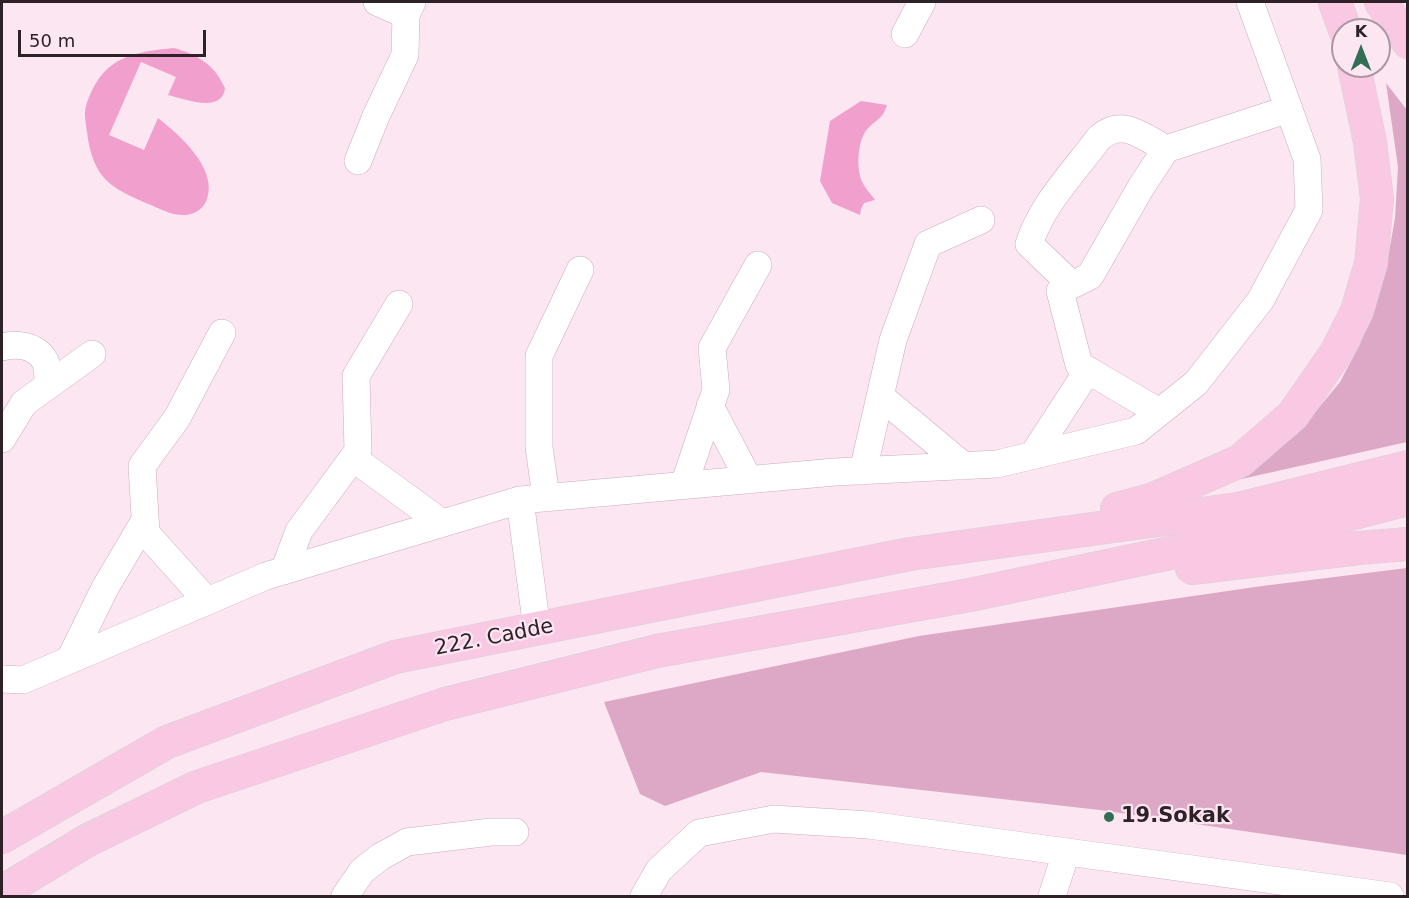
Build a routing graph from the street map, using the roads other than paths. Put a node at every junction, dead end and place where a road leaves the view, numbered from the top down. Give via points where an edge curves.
1 (377, 2) edge
2 (922, 2) edge
3 (1250, 2) edge
4 (1335, 2) edge
5 (1381, 2) edge
6 (409, 8) edge
7 (1341, 18) edge
8 (905, 34) dead end
9 (1407, 42) edge
10 (1357, 78) edge
11 (1289, 109) junction
12 (1166, 149) junction
13 (358, 162) dead end
14 (981, 220) dead end
15 (758, 265) dead end
16 (580, 270) dead end
17 (1072, 285) junction
18 (399, 304) dead end
19 (222, 333) dead end
20 (2, 347) edge
21 (92, 354) dead end
22 (1088, 370) junction
23 (48, 385) junction
24 (880, 396) junction
25 (710, 406) junction
26 (1159, 412) junction
27 (2, 439) edge
28 (1033, 455) junction
29 (353, 458) junction
30 (964, 466) junction
31 (1407, 467) edge
32 (862, 471) junction
33 (749, 480) junction
34 (684, 485) junction
35 (533, 498) junction
36 (1407, 499) edge
37 (145, 520) junction
38 (442, 523) junction
39 (1019, 538) junction
40 (1407, 544) edge
41 (284, 571) junction
42 (970, 595) junction
43 (207, 602) junction
44 (537, 629) junction
45 (70, 659) junction
46 (2, 679) edge
47 (515, 832) dead end
48 (2, 837) edge
49 (1066, 853) junction
50 (2, 892) edge
51 (345, 897) edge
52 (644, 897) edge
53 (1052, 897) edge
54 (1390, 897) edge

1 - 6 street
2 - 8 street
3 - 11 street
4 - 7 main road
5 - 9 main road
6 - 13 street via 405,55
10 - 39 main road via 1377,199 1371,263 1357,312 1336,353 1293,415 1240,462 1151,500
11 - 12 street
11 - 26 street via 1307,159 1309,210 1260,301 1196,382
12 - 17 street via 1090,276
12 - 17 street via 1130,130 1107,130 1035,224 1029,244
14 - 24 street via 928,244 893,340
15 - 25 street via 712,348 716,390
16 - 35 street via 539,356 539,447
17 - 22 street via 1060,291 1079,364
18 - 29 street via 356,376 358,451
19 - 37 street via 177,418 142,466
20 - 23 street via 21,345 33,349 45,361
21 - 23 street
22 - 26 street
22 - 28 street
23 - 27 street via 24,403
24 - 30 street
24 - 32 street
25 - 33 street
25 - 34 street
26 - 28 street via 1136,430
28 - 30 street via 997,464
29 - 38 street
29 - 41 street via 299,531
30 - 32 street
31 - 39 main road via 1238,509
32 - 33 street
33 - 34 street
34 - 35 street
35 - 38 street
35 - 44 street
36 - 42 main road via 1327,520
37 - 43 street via 146,533
37 - 45 street
38 - 41 street
39 - 44 main road, 222. Cadde via 910,554
40 - 42 main road
41 - 43 street
42 - 50 main road via 657,651 445,704 197,787 88,840
43 - 45 street
44 - 48 main road, 222. Cadde via 395,657 167,742
45 - 46 street via 23,680
47 - 51 street via 407,842 362,871
49 - 52 street via 869,825 774,819 699,832 659,870
49 - 53 street
49 - 54 street

